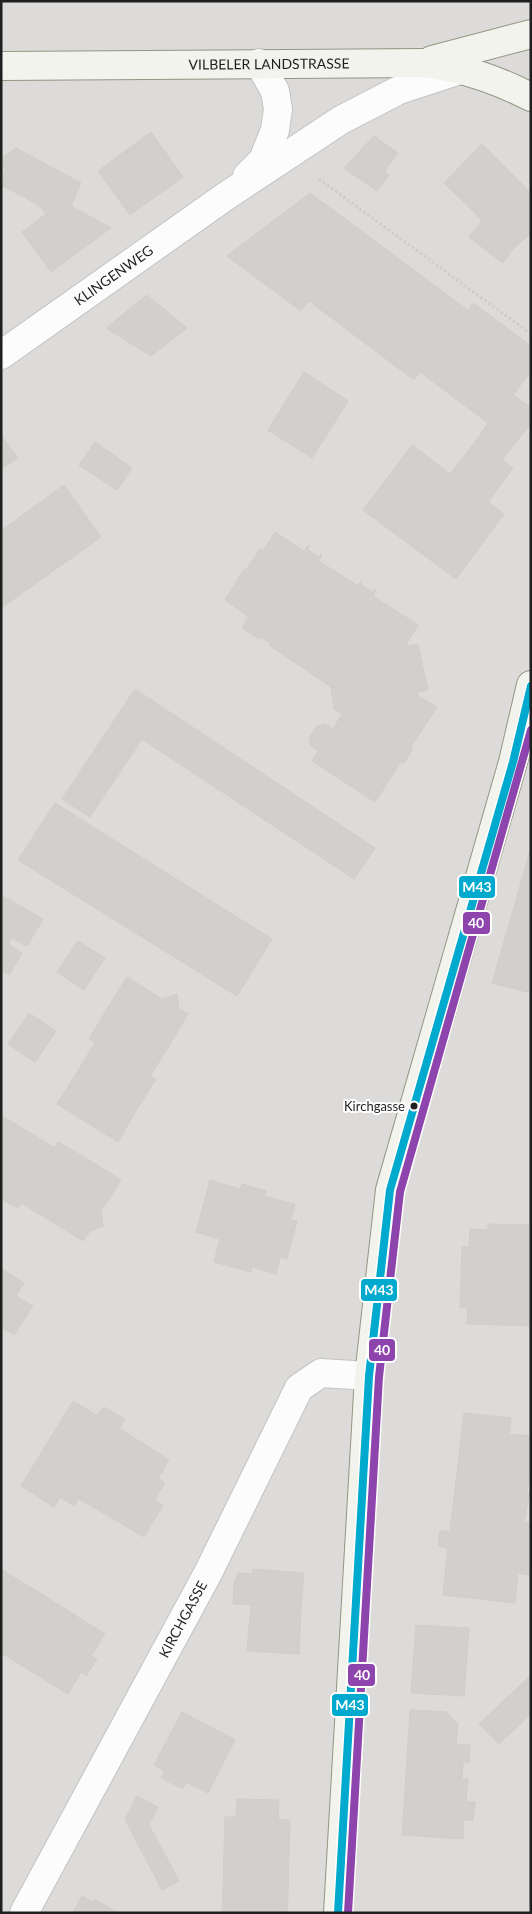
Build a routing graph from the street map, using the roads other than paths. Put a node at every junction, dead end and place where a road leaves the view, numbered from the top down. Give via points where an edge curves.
1 (531, 34) edge
2 (424, 62) junction
3 (259, 63) junction
4 (1, 66) edge
5 (463, 69) junction
6 (531, 97) edge
7 (226, 196) junction
8 (1, 354) edge
9 (531, 685) edge
10 (368, 1376) junction
11 (24, 1913) edge
12 (338, 1913) edge

1 - 2 main road
2 - 3 main road, VILBELER LANDSTRASSE
2 - 5 main road, VILBELER LANDSTRASSE
3 - 4 main road, VILBELER LANDSTRASSE
3 - 7 street, KLINGENWEG via 275,92 278,109 275,130 263,160
5 - 6 main road, VILBELER LANDSTRASSE via 497,80
5 - 7 street, KLINGENWEG via 399,90 341,120
7 - 8 street, KLINGENWEG
9 - 10 main road via 513,762 390,1190
10 - 11 street, KIRCHGASSE via 320,1372 299,1388 208,1573
10 - 12 main road

